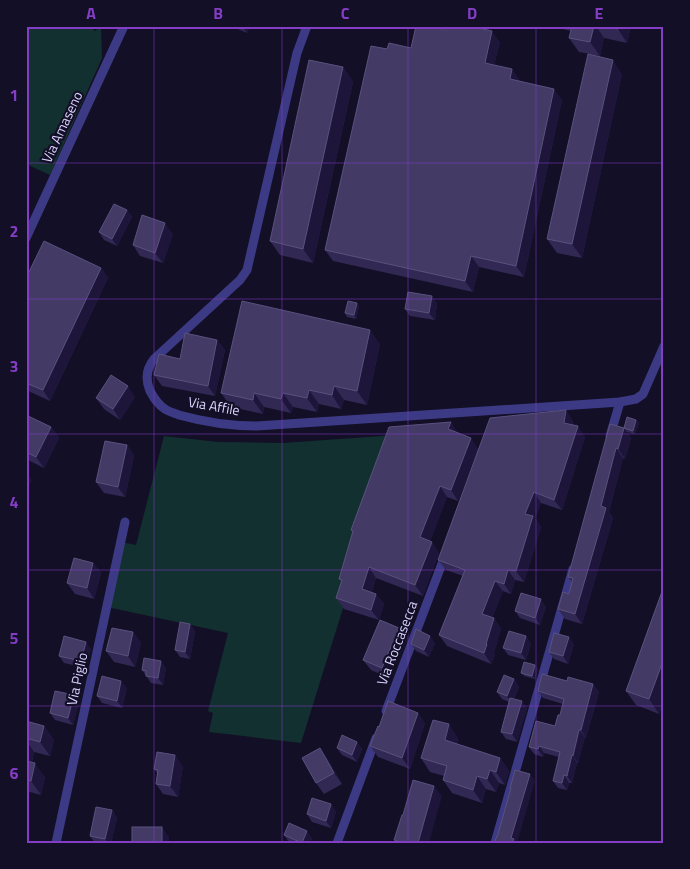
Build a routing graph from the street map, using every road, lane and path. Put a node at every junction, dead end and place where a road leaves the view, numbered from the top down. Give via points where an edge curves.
1 (307, 26) edge
2 (123, 28) dead end
3 (26, 238) edge
4 (664, 346) edge
5 (620, 402) junction
6 (609, 440) edge
7 (125, 522) dead end
8 (448, 546) edge
9 (574, 565) edge
10 (382, 722) edge
11 (378, 732) edge
12 (56, 843) edge
13 (337, 843) edge
14 (495, 843) edge

1 - 5 street, Via Affile via 297,53 247,270 150,364 147,385 157,403 163,409 187,417 257,426
2 - 3 street, Via Amaseno
4 - 5 street, Via Affile via 643,394
5 - 6 street
7 - 12 street, Via Piglio
8 - 10 street, Via Roccasecca
9 - 14 street
11 - 13 street

